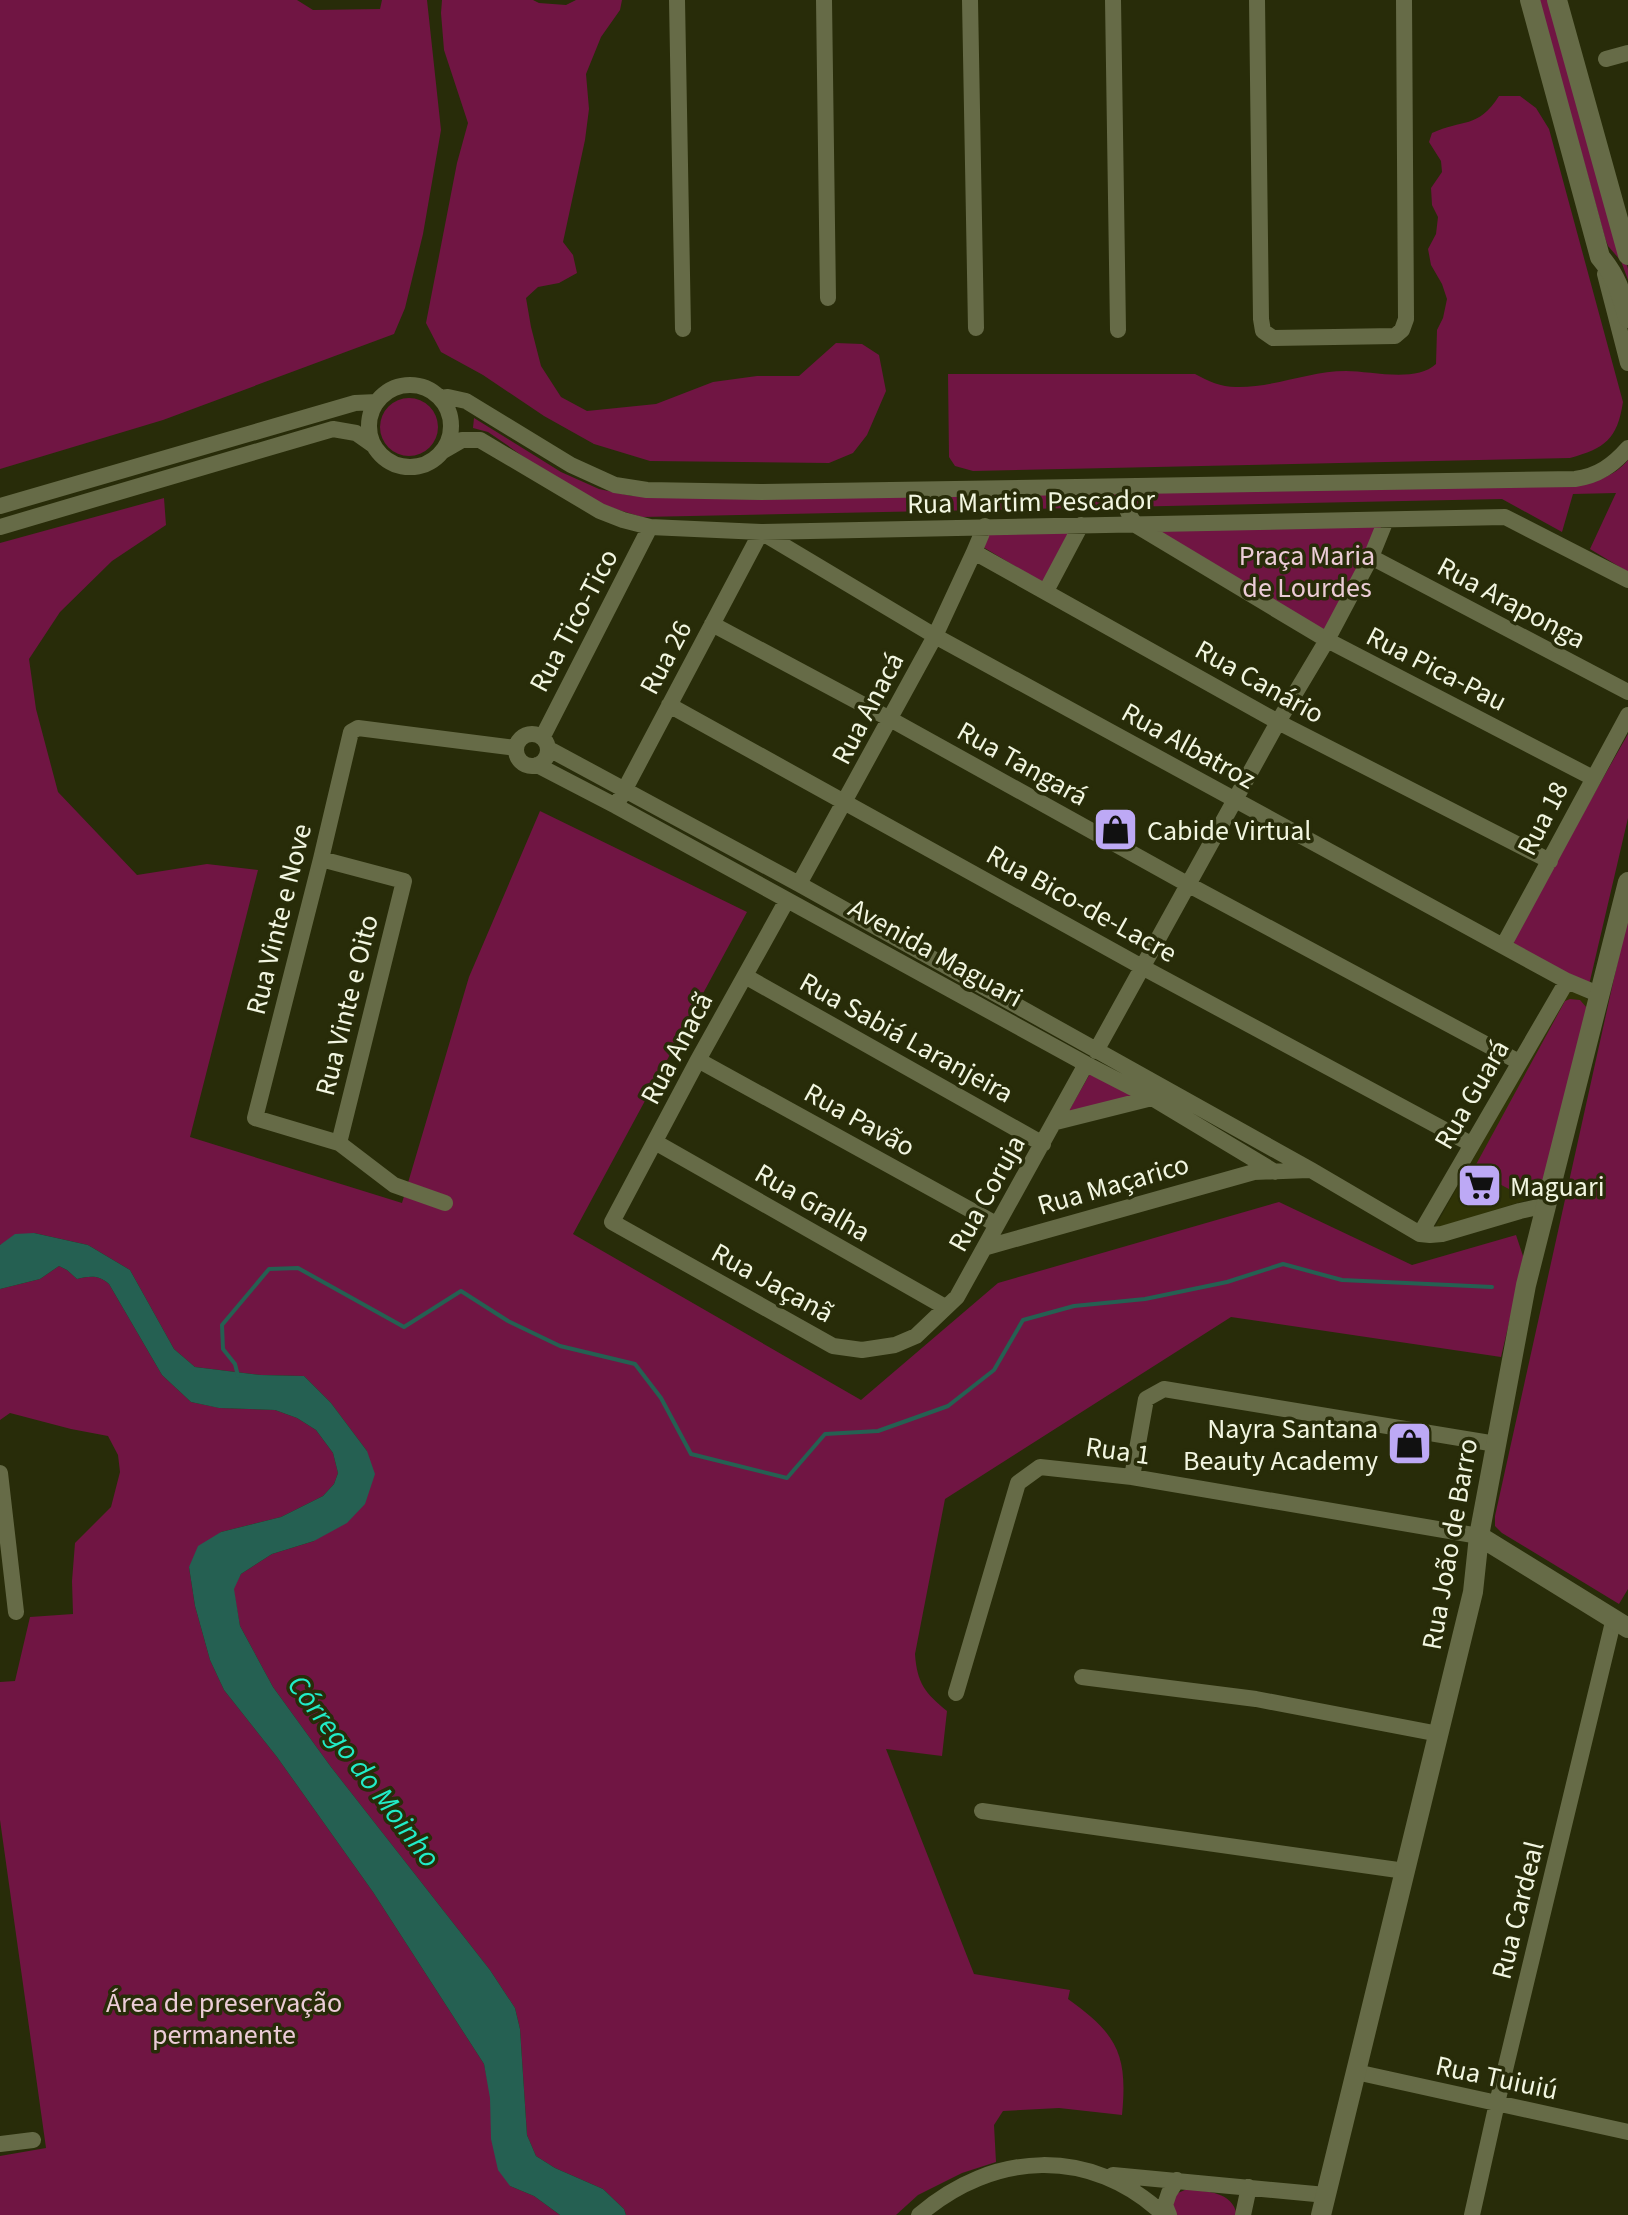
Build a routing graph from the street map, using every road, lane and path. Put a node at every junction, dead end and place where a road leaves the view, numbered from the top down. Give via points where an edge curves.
1 (677, 0) edge
2 (824, 0) edge
3 (970, 0) edge
4 (1113, 0) edge
5 (1257, 0) edge
6 (1404, 0) edge
7 (1530, 0) edge
8 (1557, 0) edge
9 (1628, 53) edge
10 (1606, 59) dead end
11 (1628, 255) edge
12 (1600, 257) junction
13 (828, 298) dead end
14 (1628, 318) edge
15 (976, 328) dead end
16 (683, 329) dead end
17 (1118, 330) dead end
18 (1628, 363) edge
19 (440, 398) junction
20 (377, 402) junction
21 (373, 445) junction
22 (1628, 448) edge
23 (443, 451) junction
24 (1622, 463) edge
25 (1146, 485) junction
26 (0, 506) edge
27 (1386, 520) junction
28 (1081, 525) junction
29 (985, 526) junction
30 (1137, 526) junction
31 (0, 527) edge
32 (650, 527) junction
33 (761, 532) junction
34 (974, 552) junction
35 (1371, 557) junction
36 (1628, 580) edge
37 (1046, 591) junction
38 (712, 624) junction
39 (935, 636) junction
40 (1327, 640) junction
41 (1628, 692) edge
42 (669, 705) junction
43 (1628, 715) edge
44 (890, 719) junction
45 (1278, 722) junction
46 (546, 743) junction
47 (516, 748) junction
48 (537, 765) junction
49 (1593, 778) junction
50 (625, 790) junction
51 (1235, 800) junction
52 (846, 802) junction
53 (616, 806) junction
54 (321, 859) junction
55 (1550, 861) junction
56 (1628, 882) edge
57 (799, 884) junction
58 (1189, 885) junction
59 (787, 900) junction
60 (1503, 946) junction
61 (1142, 967) junction
62 (745, 976) junction
63 (1567, 981) junction
64 (1598, 994) junction
65 (1091, 1058) junction
66 (698, 1060) junction
67 (1519, 1062) junction
68 (1152, 1098) junction
69 (1056, 1122) junction
70 (655, 1142) junction
71 (339, 1143) junction
72 (1043, 1144) junction
73 (1471, 1144) junction
74 (1270, 1147) junction
75 (1287, 1157) junction
76 (1256, 1167) junction
77 (1311, 1170) junction
78 (1275, 1172) junction
79 (445, 1203) dead end
80 (1547, 1205) junction
81 (612, 1222) joint
82 (996, 1224) junction
83 (1420, 1234) junction
84 (987, 1247) junction
85 (945, 1307) junction
86 (916, 1336) joint
87 (1496, 1444) junction
88 (0, 1473) edge
89 (1132, 1477) junction
90 (1479, 1536) junction
91 (16, 1612) dead end
92 (1621, 1623) edge
93 (1082, 1677) dead end
94 (956, 1693) dead end
95 (1439, 1734) junction
96 (982, 1811) dead end
97 (1405, 1871) junction
98 (1356, 2072) junction
99 (1497, 2103) junction
100 (1628, 2132) edge
101 (33, 2140) dead end
102 (0, 2144) edge
103 (1100, 2174) junction
104 (1177, 2180) junction
105 (1249, 2187) junction
106 (1326, 2195) junction
107 (919, 2215) edge
108 (1167, 2215) edge
109 (1243, 2215) edge
110 (1321, 2215) edge
111 (1472, 2215) edge

1 - 16 street
2 - 13 street
3 - 15 street
4 - 17 street
5 - 6 street via 1261,319 1263,331 1273,338 1395,336 1402,330
7 - 12 street
8 - 11 street
9 - 10 street
12 - 14 street via 1613,271
12 - 18 street
19 - 20 street, Rua Martim Pescador via 415,385 400,386
19 - 23 street via 451,424
19 - 25 street, Rua Martim Pescador via 466,401 592,476 647,490
20 - 21 street via 369,423
20 - 26 street via 355,403
21 - 23 street, Rua Martim Pescador via 400,467 424,465
21 - 31 street, Rua Martim Pescador via 356,433 333,429
22 - 24 street
23 - 32 street, Rua Martim Pescador via 462,440 480,440 600,511
24 - 25 street, Rua Martim Pescador via 1575,479
25 - 30 street via 1133,489 1127,500 1126,511
27 - 30 street, Rua Martim Pescador
27 - 35 street, Rua Coruja
27 - 36 street, Rua Martim Pescador via 1505,517
28 - 29 street, Rua Martim Pescador
28 - 30 street, Rua Martim Pescador
28 - 37 street
29 - 33 street, Rua Martim Pescador
29 - 34 street
30 - 40 street, Rua Pica-Pau
32 - 33 street, Rua Martim Pescador
32 - 46 street, Rua Tico-Tico
33 - 38 street, Rua 26
33 - 39 street, Rua Albatroz
34 - 37 street, Rua Canário
34 - 39 street, Rua Anacá
35 - 40 street, Rua Coruja
35 - 41 street, Rua Araponga
37 - 45 street, Rua Canário
38 - 42 street, Rua 26
38 - 44 street, Rua Tangará
39 - 44 street, Rua Anacá
39 - 51 street, Rua Albatroz
40 - 45 street, Rua Coruja
40 - 49 street, Rua Pica-Pau
42 - 50 street, Rua 26
42 - 52 street, Rua Bico-de-Lacre
43 - 49 street, Rua 18
44 - 52 street, Rua Anacá
44 - 58 street, Rua Tangará
45 - 51 street, Rua Coruja
45 - 55 street, Rua Canário
46 - 47 street via 528,734
46 - 48 street via 546,759
46 - 50 street, Avenida Maguari
47 - 48 street via 518,759
47 - 54 street, Rua Vinte e Nove via 358,728 351,732
48 - 53 street, Avenida Maguari
49 - 55 street, Rua 18
50 - 53 street, Rua 26
50 - 57 street, Avenida Maguari
51 - 58 street, Rua Coruja
51 - 60 street, Rua Albatroz
52 - 57 street, Rua Anacá
52 - 61 street, Rua Bico-de-Lacre
53 - 59 street, Avenida Maguari
54 - 71 street, Rua Vinte e Nove via 255,1118
54 - 71 street, Rua Vinte e Oito via 404,881
55 - 60 street, Rua 18
56 - 64 street, Rua João de Barro
57 - 65 street, Avenida Maguari
58 - 61 street, Rua Coruja
58 - 67 street, Rua Tangará
59 - 62 street, Rua Anacã
59 - 65 street, Avenida Maguari
60 - 63 street, Rua Albatroz
61 - 65 street, Rua Coruja
61 - 73 street, Rua Bico-de-Lacre
62 - 66 street, Rua Anacã
62 - 72 street, Rua Sabiá Laranjeira
63 - 64 street, Rua Albatroz
63 - 67 street, Rua Guará
64 - 80 street, Rua João de Barro
65 - 68 street, Avenida Maguari
65 - 69 street, Rua Coruja
65 - 74 street, Avenida Maguari
66 - 70 street, Rua Anacã
66 - 82 street, Rua Pavão
67 - 73 street, Rua Guará
68 - 69 street
68 - 76 street, Avenida Maguari
69 - 72 street, Rua Coruja
70 - 81 street, Rua Anacã
70 - 85 street, Rua Gralha
71 - 79 street via 394,1185
72 - 82 street, Rua Coruja
73 - 83 street, Rua Guará
74 - 75 street, Avenida Maguari
74 - 76 street
75 - 77 street, Avenida Maguari
75 - 78 street
76 - 78 street, Rua Maçarico
76 - 84 street, Rua Maçarico
77 - 78 street
77 - 83 street, Avenida Maguari
80 - 83 street via 1442,1234
80 - 87 street, Rua João de Barro
81 - 86 street, Rua Jaçanã via 833,1346 862,1350
82 - 84 street, Rua Coruja
84 - 85 street, Rua Coruja via 957,1297
85 - 86 street, Rua Coruja
87 - 89 street via 1164,1389 1146,1399
87 - 90 street, Rua João de Barro
88 - 91 street
89 - 90 street, Rua 1
89 - 94 street, Rua 1 via 1040,1467 1018,1483
90 - 92 street
90 - 95 street, Rua João de Barro via 1473,1592
92 - 99 street, Rua Cardeal
93 - 95 street via 1256,1699
95 - 97 street, Rua João de Barro
96 - 97 street
97 - 98 street, Rua João de Barro
98 - 99 street, Rua Tuiuiú
98 - 106 street, Rua João de Barro
99 - 100 street, Rua Tuiuiú
99 - 111 street, Rua Cardeal
101 - 102 street
103 - 104 street
103 - 107 street via 1045,2165 990,2172 940,2197
103 - 108 street
104 - 105 street
104 - 108 street via 1165,2205
105 - 106 street
105 - 109 street
106 - 110 street, Rua João de Barro

